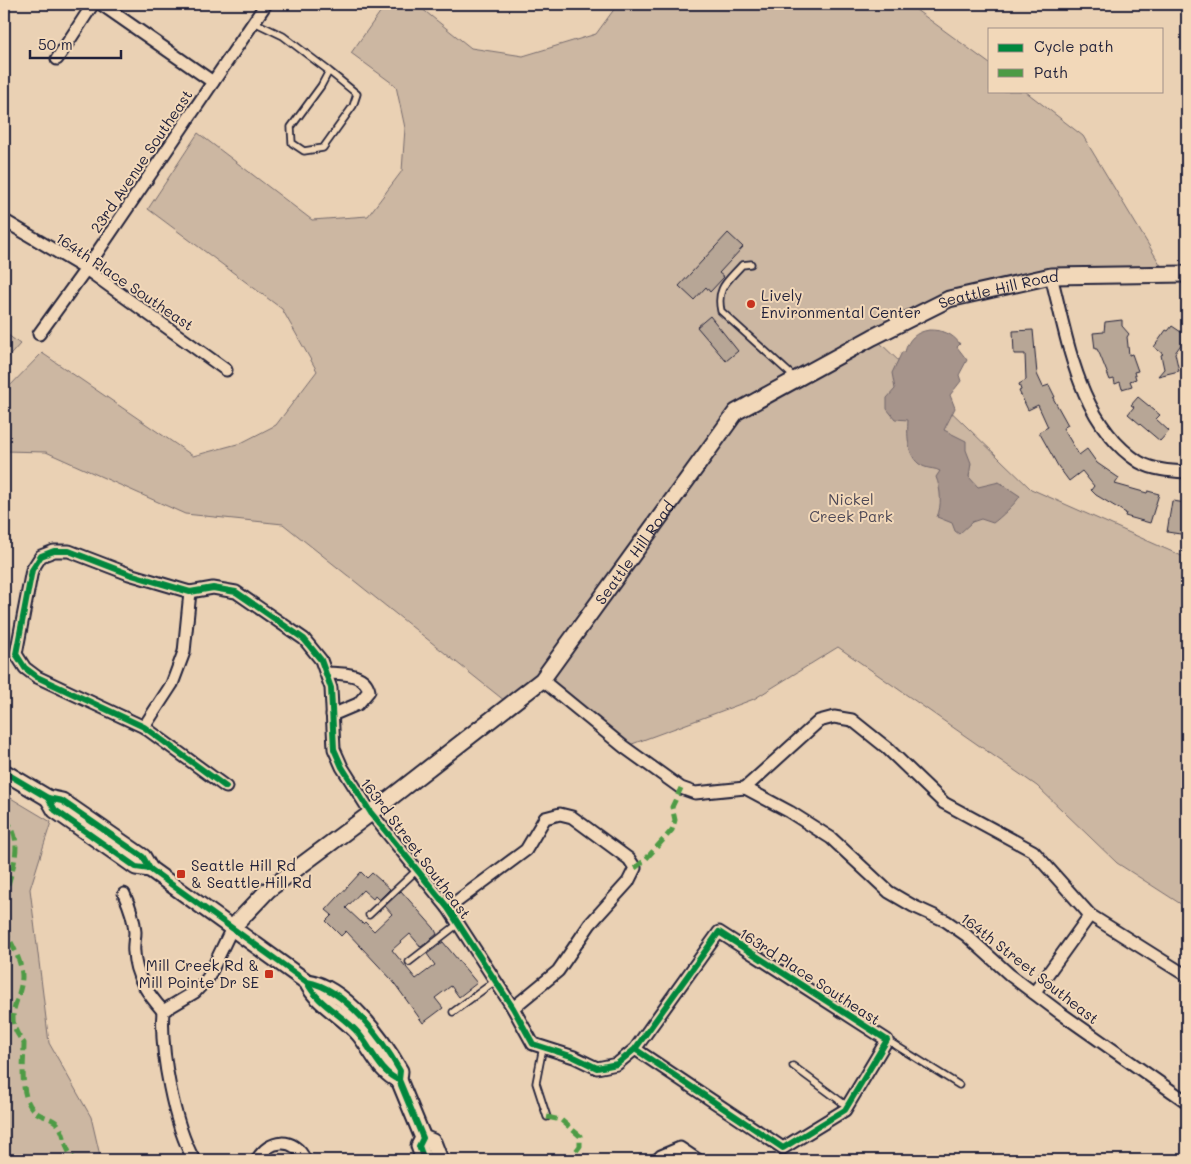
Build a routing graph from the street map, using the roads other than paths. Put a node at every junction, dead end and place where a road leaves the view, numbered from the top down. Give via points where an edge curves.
1 (93, 4) edge
2 (101, 4) edge
3 (266, 4) edge
4 (254, 22) junction
5 (57, 58) dead end
6 (329, 71) junction
7 (213, 82) junction
8 (5, 221) edge
9 (751, 264) dead end
10 (86, 269) junction
11 (1187, 274) edge
12 (1051, 276) junction
13 (39, 334) dead end
14 (226, 370) dead end
15 (797, 379) junction
16 (1187, 472) edge
17 (190, 592) junction
18 (326, 673) junction
19 (542, 680) junction
20 (332, 715) junction
21 (144, 727) junction
22 (4, 772) edge
23 (226, 787) dead end
24 (745, 788) junction
25 (371, 813) junction
26 (417, 870) junction
27 (124, 894) dead end
28 (448, 908) junction
29 (369, 915) dead end
30 (1090, 915) junction
31 (458, 924) junction
32 (232, 928) junction
33 (719, 932) joint
34 (410, 962) dead end
35 (1187, 976) edge
36 (495, 981) junction
37 (1034, 993) junction
38 (513, 1008) junction
39 (164, 1011) junction
40 (454, 1012) dead end
41 (887, 1040) junction
42 (543, 1047) junction
43 (635, 1049) junction
44 (793, 1066) dead end
45 (958, 1085) dead end
46 (1187, 1102) edge
47 (847, 1106) junction
48 (547, 1117) dead end
49 (423, 1138) junction
50 (194, 1160) edge
51 (258, 1160) edge
52 (305, 1160) edge
53 (424, 1160) edge
54 (440, 1160) edge
55 (657, 1160) edge
56 (698, 1160) edge

1 - 5 street
2 - 7 street
3 - 4 street, 23rd Avenue Southeast
4 - 6 lane via 283,36
4 - 7 street, 23rd Avenue Southeast
6 - 6 lane via 291,127 292,143 304,151 323,148 353,106 357,94
7 - 10 street, 23rd Avenue Southeast
8 - 10 street, 164th Place Southeast
9 - 15 lane via 742,266 721,289 718,300 721,311
10 - 13 street, 23rd Avenue Southeast
10 - 14 street, 164th Place Southeast
11 - 12 street, Seattle Hill Road
12 - 15 street, Seattle Hill Road via 949,299
12 - 16 street via 1081,388 1097,417 1120,446 1140,463 1165,471
15 - 19 street, Seattle Hill Road via 736,412
17 - 18 street, 163rd Street Southeast via 213,588 236,592 304,639 321,660
17 - 21 street via 184,652 172,684
17 - 21 street, 163rd Street Southeast via 129,574 69,551 54,551 41,556 32,570 16,654 24,668
18 - 20 street, 163rd Street Southeast via 331,688
18 - 20 street via 356,676 364,680 368,691 358,704
19 - 24 street via 624,747 681,788 695,793
19 - 25 street, Seattle Hill Road
20 - 25 street, 163rd Street Southeast via 334,749
21 - 23 street
22 - 32 street via 48,798 54,810 136,866 150,869
24 - 30 street via 819,721 834,717 852,720 887,748 944,803 1032,852
24 - 37 street, 164th Street Southeast via 831,838 889,892 946,921
25 - 26 street, 163rd Street Southeast
25 - 32 street, Seattle Hill Road via 268,890
26 - 28 street, 163rd Street Southeast
26 - 29 lane
27 - 39 street via 133,915 134,952 139,974 148,993
28 - 31 street, 163rd Street Southeast
28 - 38 street via 526,850 545,818 560,814 572,817 629,859 634,868 628,882 590,924 558,971
30 - 35 street
30 - 37 street
31 - 34 lane
31 - 36 street, 163rd Street Southeast
32 - 39 street via 208,978 195,992
32 - 49 street via 307,982 313,994 357,1031 390,1077 399,1080
33 - 41 street, 163rd Place Southeast
33 - 43 street, 163rd Street Southeast
36 - 38 street, 163rd Street Southeast
36 - 40 lane
37 - 46 street, 164th Street Southeast
38 - 42 street, 163rd Street Southeast via 532,1044
39 - 50 street via 162,1033 171,1084 184,1143
41 - 45 lane
41 - 47 street
42 - 43 street, 163rd Street Southeast via 574,1056 597,1068 617,1064
42 - 48 lane via 536,1083
43 - 47 street via 783,1148
44 - 47 lane
49 - 53 street via 419,1146
49 - 54 street via 434,1142
51 - 52 street via 272,1144 283,1143 301,1152
55 - 56 street via 680,1148

